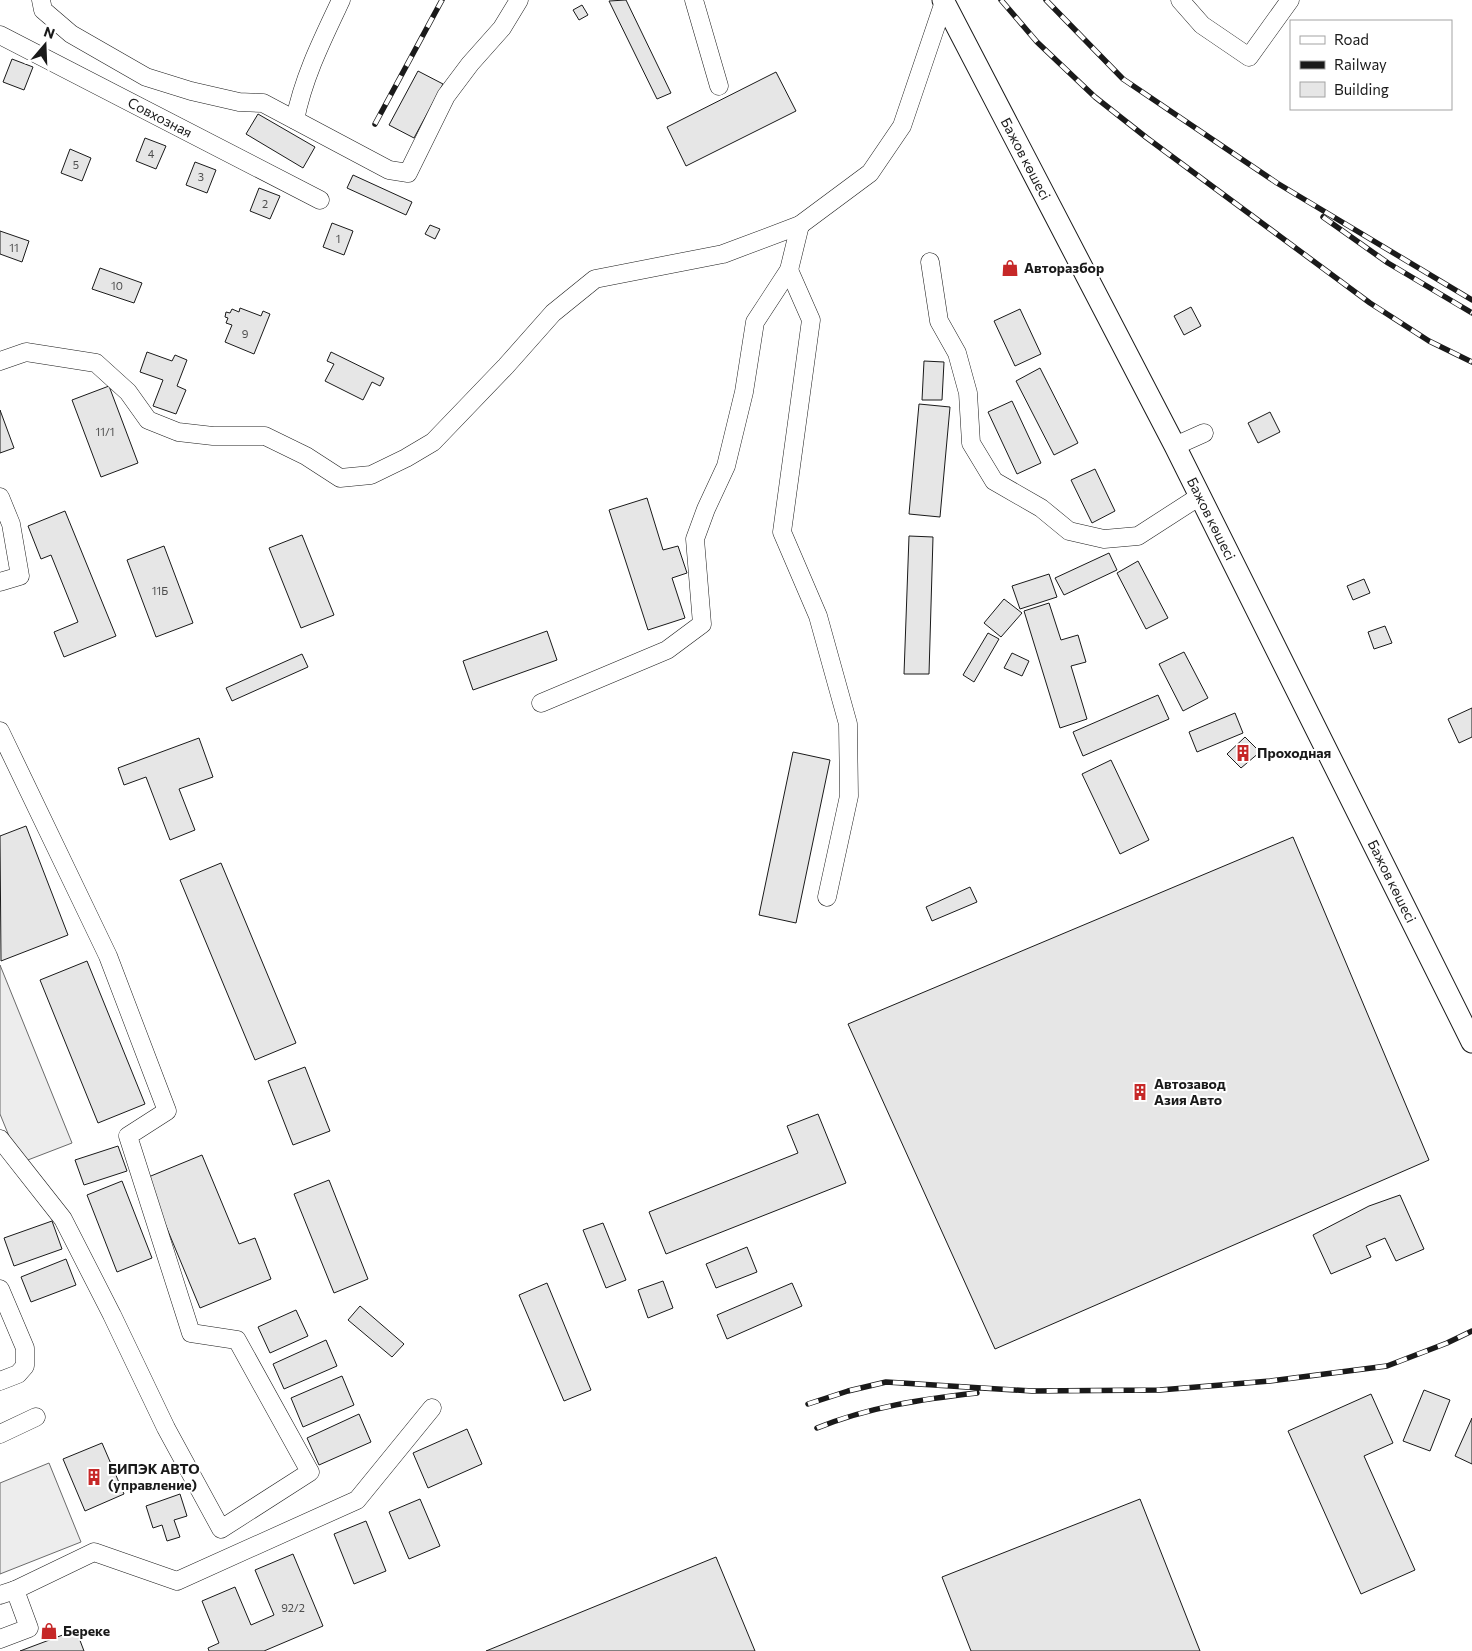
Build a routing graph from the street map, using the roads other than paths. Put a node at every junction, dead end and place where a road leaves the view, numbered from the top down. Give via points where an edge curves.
1 (41, 0) edge
2 (341, 0) edge
3 (519, 0) edge
4 (694, 0) edge
5 (1180, 0) edge
6 (1290, 0) edge
7 (944, 1) edge
8 (0, 35) edge
9 (719, 86) dead end
10 (295, 120) junction
11 (320, 200) dead end
12 (800, 225) junction
13 (930, 262) dead end
14 (788, 270) junction
15 (0, 362) edge
16 (1204, 433) dead end
17 (1175, 446) junction
18 (1200, 496) junction
19 (0, 497) edge
20 (0, 582) edge
21 (541, 703) dead end
22 (0, 731) edge
23 (827, 897) dead end
24 (1472, 1042) edge
25 (0, 1139) edge
26 (0, 1289) edge
27 (0, 1381) edge
28 (432, 1408) dead end
29 (36, 1417) dead end
30 (0, 1434) edge
31 (7, 1593) edge
32 (0, 1639) edge

1 - 10 street via 43,10 71,34 146,78 239,102 262,103
2 - 10 street via 320,45
3 - 10 street via 502,28 446,96 408,173 389,170
4 - 9 street
5 - 6 street via 1202,25 1249,57
7 - 12 street via 902,126 870,173
7 - 17 main road, Бажов көшесі
8 - 11 street, Совхозная
12 - 14 street
12 - 15 street via 723,254 595,278 553,313 433,442 372,475 340,478 306,456 265,436 178,432 148,420 128,392 96,363 26,352
13 - 18 street via 939,321 957,353 968,393 971,443 994,481 1041,508 1069,531 1104,538 1138,536
14 - 21 street via 755,322 744,392 726,466 695,539 702,624 667,650
14 - 23 street via 811,320 782,532 818,616 848,724 849,796
16 - 17 street
17 - 18 main road, Бажов көшесі
18 - 24 main road, Бажов көшесі
19 - 20 street via 11,524 20,576
22 - 25 street via 108,956 168,1112 128,1136 191,1333 237,1340 310,1472 220,1529 166,1428 63,1218
26 - 27 street via 25,1348 25,1366 18,1374
28 - 31 street via 357,1500 177,1581 94,1552
29 - 30 street
31 - 32 street via 29,1628

